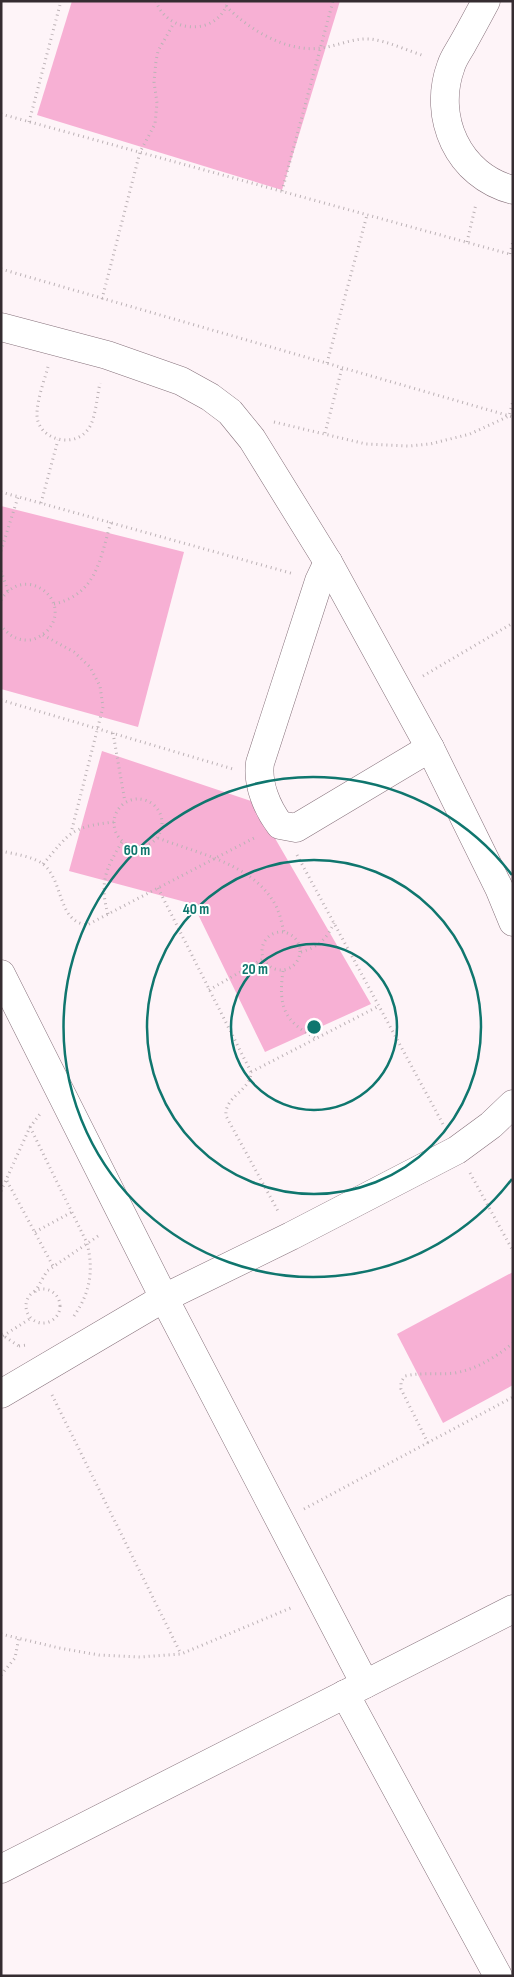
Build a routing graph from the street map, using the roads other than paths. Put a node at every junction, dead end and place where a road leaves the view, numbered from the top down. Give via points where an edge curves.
1 (486, 1) edge
2 (513, 190) edge
3 (1, 327) edge
4 (323, 571) junction
5 (430, 748) junction
6 (513, 922) edge
7 (1, 974) edge
8 (513, 1104) edge
9 (164, 1298) junction
10 (1, 1394) edge
11 (513, 1609) edge
12 (355, 1689) junction
13 (1, 1869) edge
14 (498, 1976) edge

1 - 2 street via 451,65 443,95 447,126 460,155 482,177
3 - 4 street via 107,356 181,381 230,412 252,439
4 - 5 street via 400,690
4 - 5 street via 258,773 260,787 280,825 289,828 301,825
5 - 6 street
7 - 9 street
8 - 9 street via 457,1150
9 - 10 street
9 - 12 street via 319,1596
11 - 12 street
12 - 13 street
12 - 14 street

